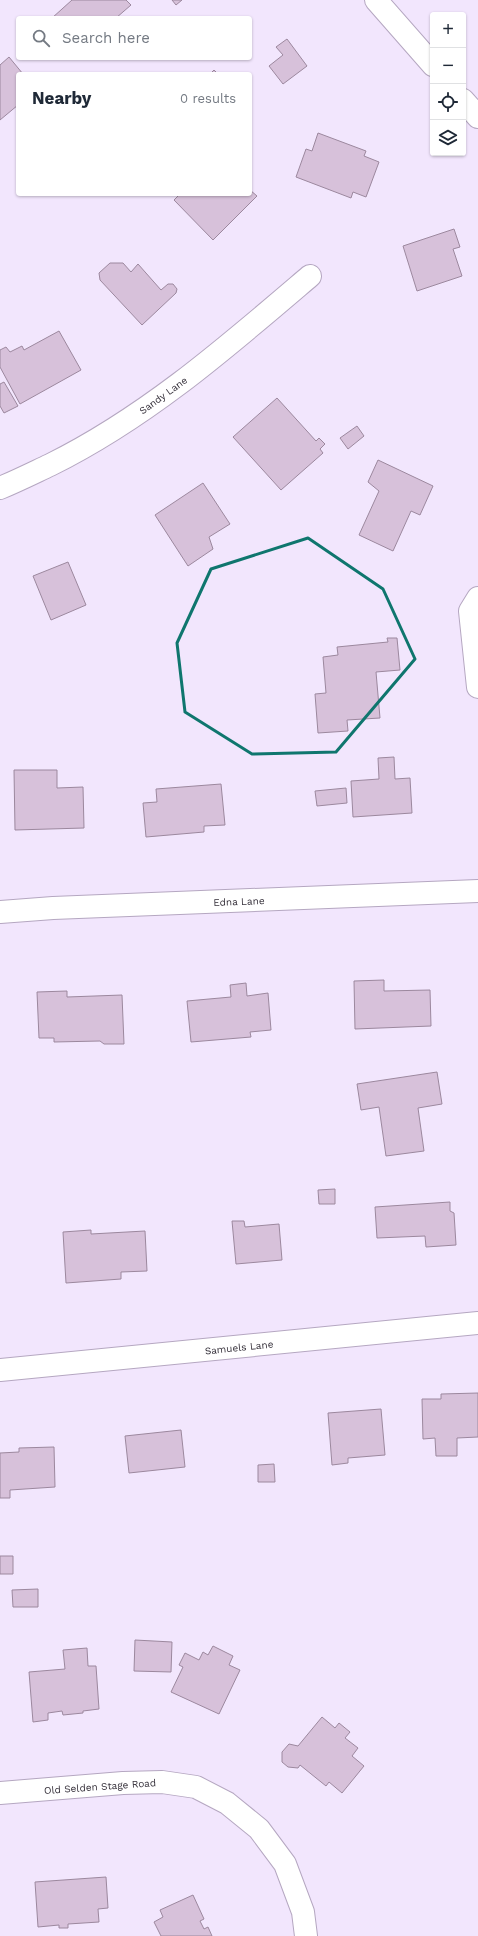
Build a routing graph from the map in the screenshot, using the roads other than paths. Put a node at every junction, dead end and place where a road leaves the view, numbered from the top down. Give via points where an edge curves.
1 (376, 0) edge
2 (430, 62) edge
3 (466, 103) edge
4 (478, 117) edge
5 (310, 276) dead end
6 (0, 488) edge
7 (478, 598) edge
8 (478, 687) edge
9 (478, 891) edge
10 (0, 912) edge
11 (478, 1323) edge
12 (0, 1370) edge
13 (0, 1793) edge
14 (306, 1936) edge

1 - 2 street
3 - 4 street
5 - 6 street, Sandy Lane via 236,339 154,403 84,448
7 - 8 street via 470,611
9 - 10 street, Edna Lane
11 - 12 street, Samuels Lane
13 - 14 street, Old Selden Stage Road via 123,1783 162,1782 196,1787 227,1803 259,1829 285,1864 303,1912

